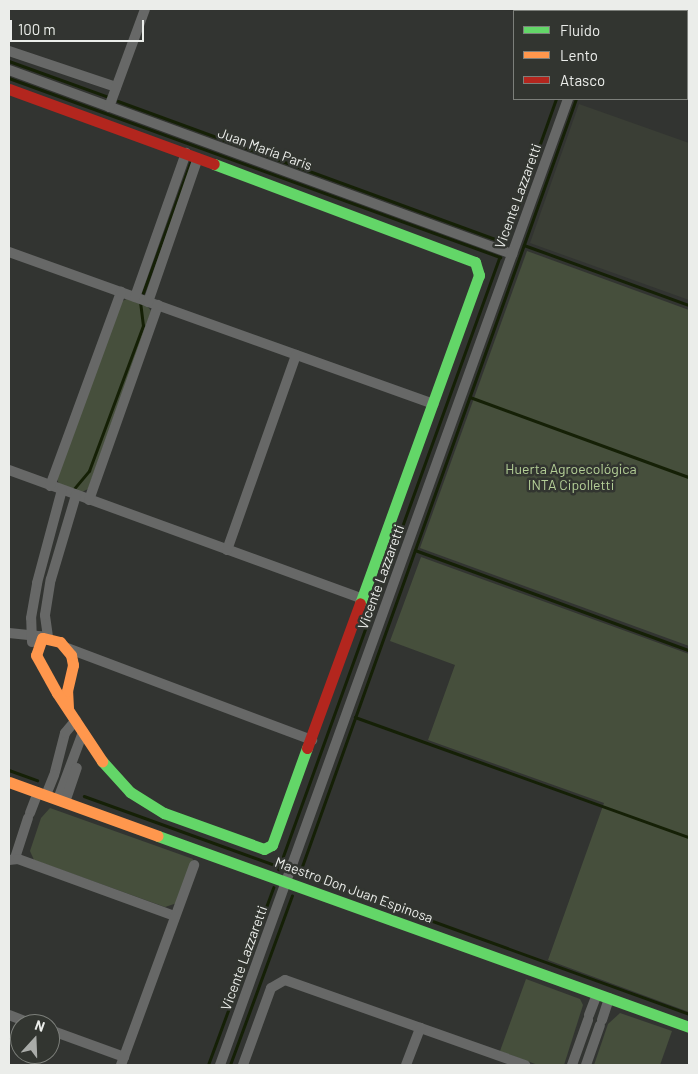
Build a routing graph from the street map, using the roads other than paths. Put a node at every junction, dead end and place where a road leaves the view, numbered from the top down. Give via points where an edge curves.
1 (145, 9) edge
2 (9, 51) edge
3 (9, 70) edge
4 (116, 87) junction
5 (9, 88) edge
6 (568, 100) edge
7 (109, 107) junction
8 (186, 153) junction
9 (198, 158) junction
10 (9, 252) edge
11 (512, 254) junction
12 (120, 292) junction
13 (135, 297) junction
14 (148, 302) junction
15 (158, 306) junction
16 (296, 355) junction
17 (434, 404) junction
18 (9, 470) edge
19 (50, 486) junction
20 (62, 490) junction
21 (76, 495) junction
22 (89, 500) junction
23 (227, 550) junction
24 (363, 599) junction
25 (9, 634) edge
26 (32, 636) junction
27 (48, 637) junction
28 (65, 646) junction
29 (36, 655) junction
30 (103, 663) junction
31 (71, 676) junction
32 (68, 708) junction
33 (76, 720) junction
34 (85, 735) junction
35 (312, 740) junction
36 (9, 782) edge
37 (42, 793) junction
38 (62, 801) junction
39 (12, 859) edge
40 (194, 865) dead end
41 (286, 882) junction
42 (175, 916) junction
43 (597, 994) junction
44 (609, 998) junction
45 (689, 1027) edge
46 (420, 1028) junction
47 (60, 1034) edge
48 (122, 1061) edge
49 (220, 1065) edge
50 (243, 1065) edge
51 (406, 1065) edge
52 (525, 1065) edge
53 (572, 1065) edge
54 (586, 1065) edge

1 - 4 street
2 - 4 street
3 - 7 street, Juan María Paris
4 - 7 street
5 - 8 street
6 - 11 street, Vicente Lazzaretti
7 - 11 street, Juan María Paris
8 - 9 street
8 - 13 street
9 - 14 street
9 - 17 street via 475,262 479,270 478,283
10 - 12 street
11 - 41 street, Vicente Lazzaretti
12 - 13 street
12 - 19 street
13 - 14 street
14 - 15 street
15 - 16 street
15 - 22 street
16 - 17 street
16 - 23 street
17 - 24 street
18 - 19 street
19 - 20 street
20 - 21 street
20 - 26 street via 39,571 32,610
21 - 22 street
21 - 27 street via 50,585 45,620
22 - 23 street
23 - 24 street
24 - 35 street
25 - 26 street
25 - 29 street
26 - 27 street
26 - 29 street
27 - 28 street
27 - 29 street via 40,640
28 - 30 street
28 - 31 street via 72,661
29 - 32 street
30 - 31 street via 82,665
30 - 35 street
31 - 32 street via 67,691
32 - 33 street
33 - 34 street
33 - 37 street via 65,733 54,773
34 - 35 street via 114,776 143,802 181,820 264,849 276,839
34 - 38 street
36 - 37 street, Maestro Don Juan Espinosa
37 - 38 street, Maestro Don Juan Espinosa
37 - 39 street
38 - 41 street, Maestro Don Juan Espinosa
39 - 42 street
40 - 42 street
41 - 43 street, Maestro Don Juan Espinosa
41 - 49 street, Vicente Lazzaretti
42 - 48 street
43 - 44 street, Maestro Don Juan Espinosa
43 - 53 street
44 - 45 street, Maestro Don Juan Espinosa
44 - 54 street
46 - 50 street via 282,980 271,988
46 - 51 street
46 - 52 street
47 - 48 street

